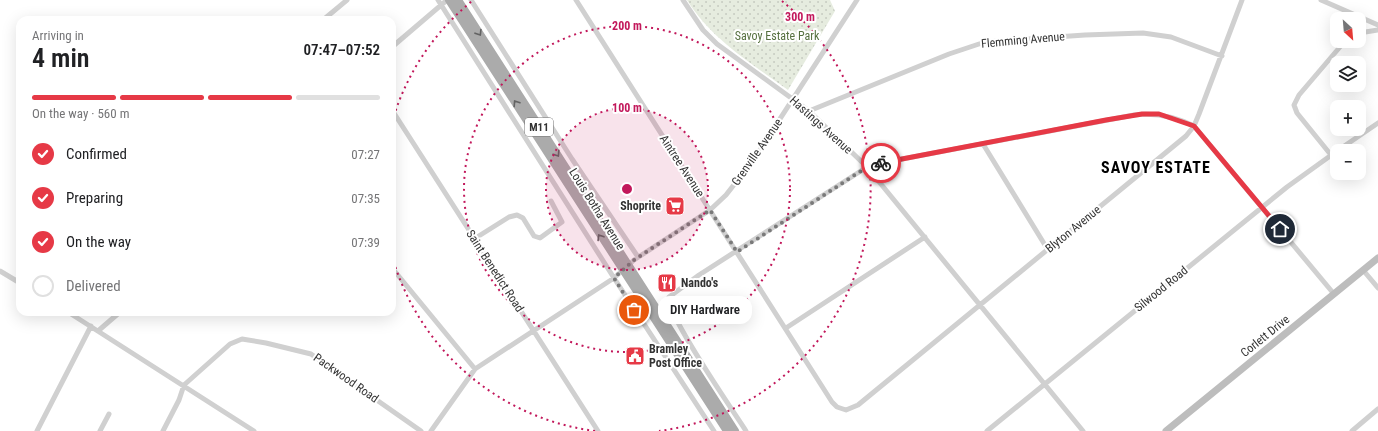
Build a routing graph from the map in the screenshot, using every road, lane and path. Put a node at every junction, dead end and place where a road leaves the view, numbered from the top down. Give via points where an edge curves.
1 (346, 0) edge
2 (448, 0) edge
3 (458, 0) edge
4 (471, 0) edge
5 (576, 0) edge
6 (682, 0) edge
7 (857, 0) edge
8 (1242, 0) edge
9 (1321, 0) edge
10 (439, 2) edge
11 (1346, 12) edge
12 (328, 16) edge
13 (1366, 21) edge
14 (1378, 26) edge
15 (1378, 30) edge
16 (1366, 32) edge
17 (396, 43) edge
18 (1339, 48) edge
19 (1222, 56) junction
20 (794, 99) junction
21 (809, 111) junction
22 (396, 116) edge
23 (1378, 124) edge
24 (1194, 126) junction
25 (983, 144) junction
26 (1348, 144) edge
27 (1330, 154) edge
28 (1330, 156) edge
29 (867, 167) junction
30 (551, 201) dead end
31 (1262, 206) junction
32 (710, 210) junction
33 (925, 237) junction
34 (474, 239) junction
35 (1048, 250) junction
36 (737, 252) junction
37 (638, 257) junction
38 (1378, 258) edge
39 (625, 267) junction
40 (1364, 270) junction
41 (0, 271) edge
42 (396, 273) edge
43 (614, 278) junction
44 (16, 281) edge
45 (1378, 288) edge
46 (1334, 294) junction
47 (979, 304) junction
48 (674, 315) junction
49 (75, 316) edge
50 (115, 316) edge
51 (664, 321) junction
52 (91, 326) junction
53 (786, 328) junction
54 (534, 330) junction
55 (98, 331) junction
56 (702, 363) junction
57 (684, 365) junction
58 (694, 368) junction
59 (475, 369) junction
60 (675, 370) junction
61 (1044, 384) junction
62 (184, 385) junction
63 (842, 409) joint
64 (1378, 410) edge
65 (109, 414) dead end
66 (37, 431) edge
67 (100, 431) edge
68 (163, 431) edge
69 (254, 431) edge
70 (421, 431) edge
71 (431, 431) edge
72 (598, 431) edge
73 (714, 431) edge
74 (727, 431) edge
75 (735, 431) edge
76 (746, 431) edge
77 (987, 431) edge
78 (1083, 431) edge
79 (1166, 431) edge
80 (1352, 431) edge

1 - 12 street
2 - 10 street
39 -> 2 main road, Louis Botha Avenue / M11
3 -> 39 main road, Louis Botha Avenue / M11
4 - 37 street, Louis Botha Avenue
5 - 32 street, Aintree Avenue
6 - 20 street, Hastings Avenue via 703,30 717,44
7 - 20 street, Grenville Avenue
8 - 19 street, Blyton Avenue
9 - 11 street
10 - 17 street
10 - 43 street, Louis Botha Avenue
13 - 14 street
15 - 16 street
18 - 27 street via 1299,95 1294,105 1297,113
19 - 21 street, Flemming Avenue via 1159,34 1085,35 985,42
19 - 24 street, Blyton Avenue
20 - 21 street, Hastings Avenue
20 - 32 street, Grenville Avenue via 744,172
21 - 29 street, Hastings Avenue
22 - 34 street, Saint Benedict Road
23 - 26 street, Silwood Road
24 - 25 street via 1166,115 1150,113
24 - 31 street
24 - 35 street, Blyton Avenue via 1182,139
25 - 29 street
25 - 35 street
28 - 31 street, Silwood Road
29 - 33 street, Hastings Avenue
29 - 36 street
30 - 34 street via 562,222 540,238 534,236 523,218 517,215 509,217
31 - 46 street
31 - 61 street, Silwood Road
32 - 36 street, Aintree Avenue
32 - 37 street, Grenville Avenue
33 - 47 street, Hastings Avenue
33 - 53 street
34 - 54 street, Saint Benedict Road
35 - 47 street, Blyton Avenue
36 - 48 street via 670,296 668,300
36 - 53 street, Aintree Avenue
37 - 39 street, Grenville Avenue
38 - 40 main road, Corlett Drive
39 - 43 street, Grenville Avenue
39 - 51 main road, Louis Botha Avenue / M11
39 - 57 main road, Louis Botha Avenue / M11
40 - 45 street
40 - 46 main road, Corlett Drive
41 - 44 street
42 - 59 street
43 - 54 street, Grenville Avenue
43 - 60 street, Louis Botha Avenue
46 - 79 main road, Corlett Drive
47 - 61 street, Hastings Avenue
47 - 63 street, Blyton Avenue via 858,405
48 - 51 street
48 - 56 street
49 - 52 street
50 - 55 street
51 - 58 main road, Louis Botha Avenue / M11
52 - 55 street
52 - 66 street
53 - 63 street, Aintree Avenue via 832,402
54 - 59 street, Grenville Avenue
54 - 72 street, Saint Benedict Road
55 - 62 street
56 - 58 street
56 - 76 street
57 - 60 street
57 - 74 main road, Louis Botha Avenue / M11
58 - 75 main road, Louis Botha Avenue / M11
59 - 71 street
60 - 73 street, Louis Botha Avenue
61 - 77 street, Silwood Road
61 - 78 street, Hastings Avenue
62 - 68 street
62 - 69 street
62 - 70 street, Packwood Road via 236,340 266,343 311,354
64 - 80 street
65 - 67 street

